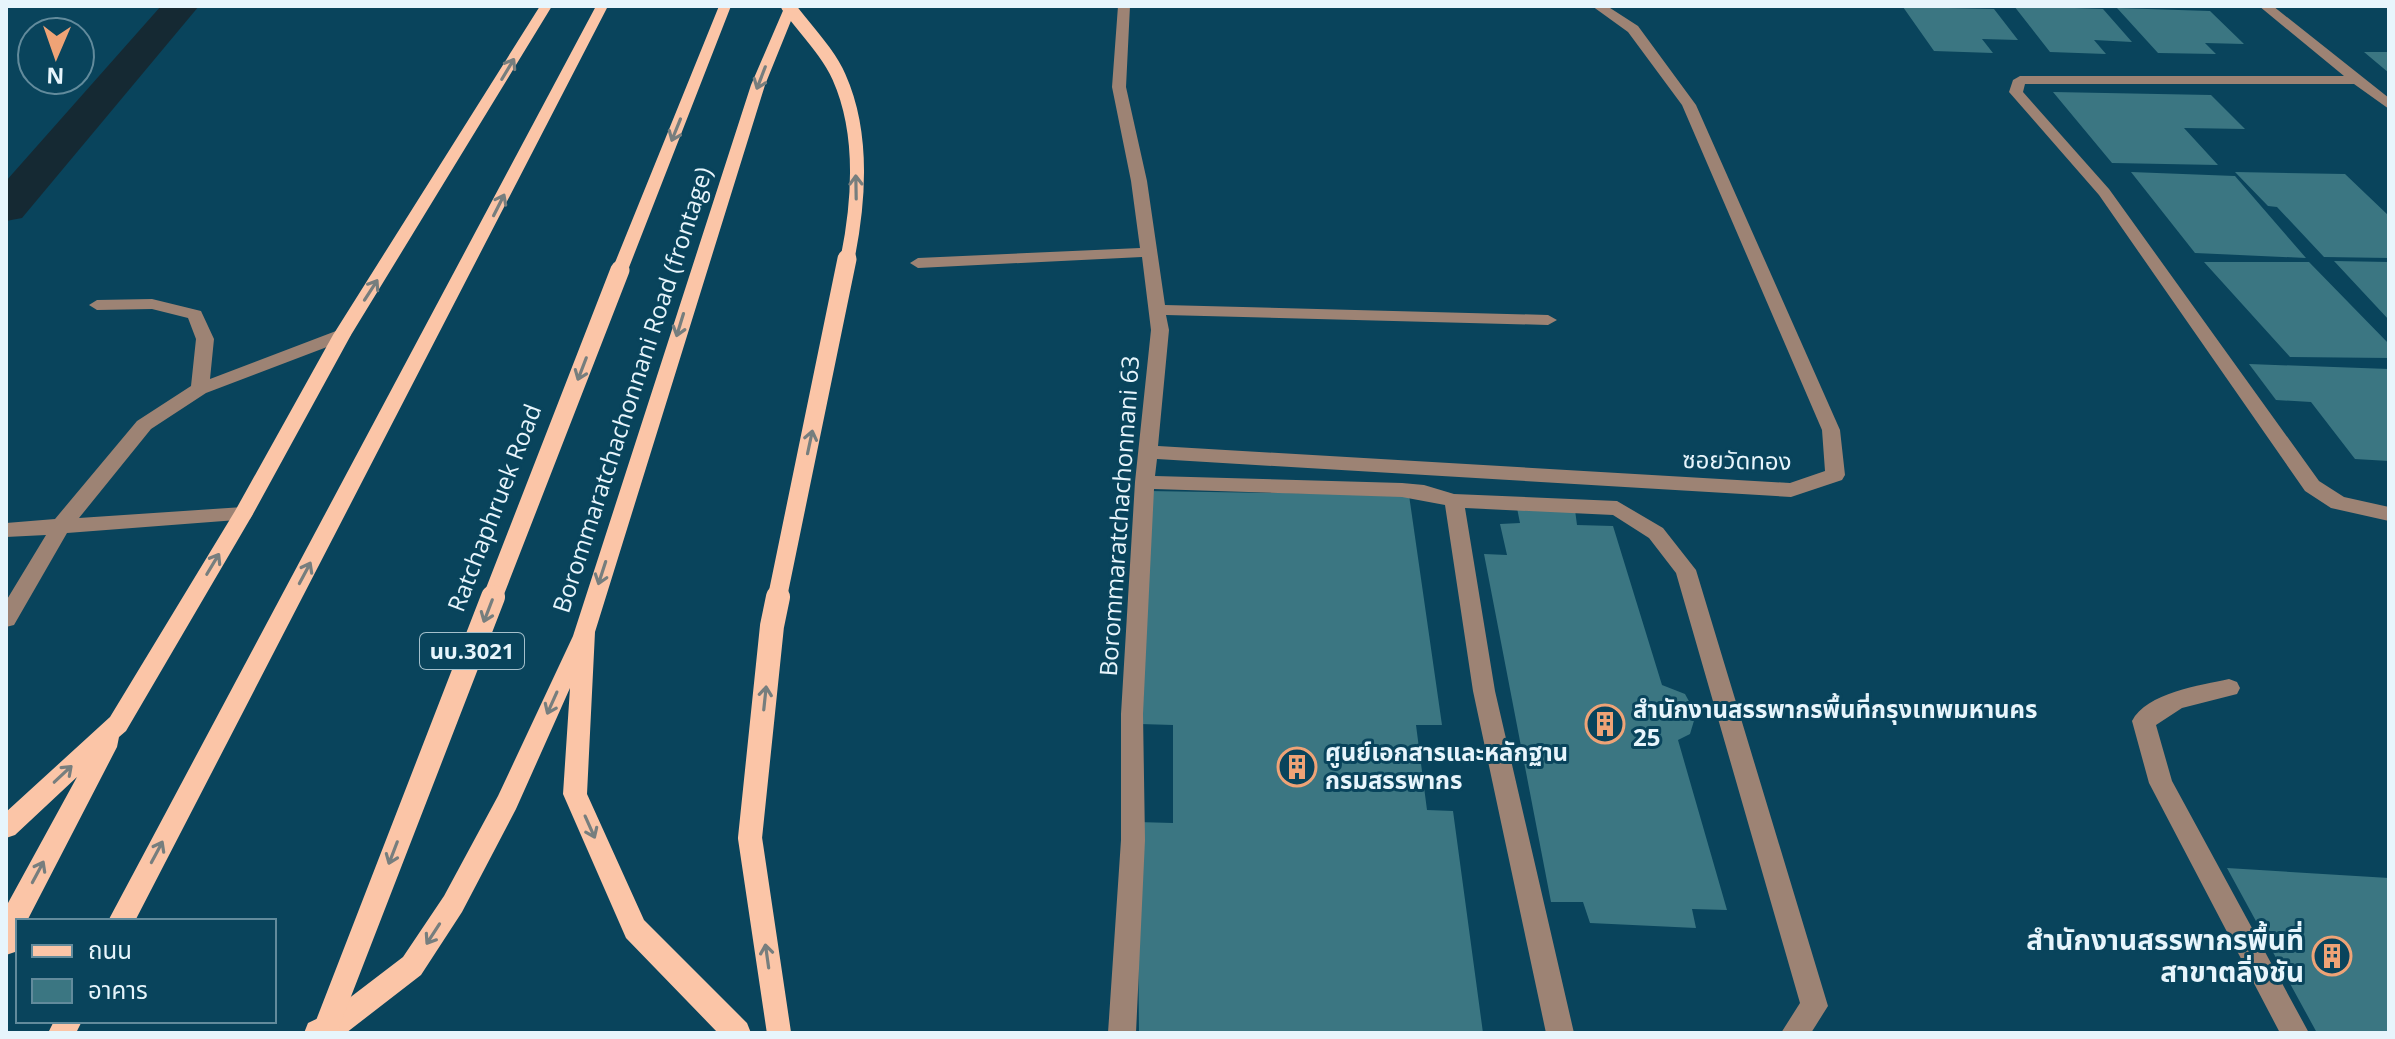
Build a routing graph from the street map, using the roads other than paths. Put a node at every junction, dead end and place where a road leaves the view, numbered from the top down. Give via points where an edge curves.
1 (546, 6) edge
2 (602, 6) edge
3 (725, 6) edge
4 (789, 6) edge
5 (1124, 6) edge
6 (1598, 6) edge
7 (2265, 6) edge
8 (2358, 80) junction
9 (2389, 105) edge
10 (1150, 252) junction
11 (918, 263) dead end
12 (97, 305) dead end
13 (1159, 310) junction
14 (1548, 320) dead end
15 (342, 335) junction
16 (200, 389) junction
17 (1150, 452) junction
18 (1145, 482) junction
19 (1454, 501) junction
20 (243, 514) junction
21 (2389, 514) edge
22 (62, 525) junction
23 (6, 530) edge
24 (6, 619) edge
25 (584, 632) junction
26 (2229, 688) dead end
27 (118, 724) junction
28 (6, 827) edge
29 (122, 919) edge
30 (6, 943) edge
31 (317, 1033) edge
32 (324, 1033) edge
33 (737, 1033) edge
34 (779, 1033) edge
35 (1122, 1033) edge
36 (1560, 1033) edge
37 (1795, 1033) edge
38 (2295, 1033) edge

15 -> 1 main road
29 -> 2 main road
3 -> 32 main road, Ratchaphruek Road / นบ.3021, bridge
4 -> 25 main road, Borommaratchachonnani Road (frontage) via 734,157
34 -> 4 main road, bridge via 750,838 772,626 857,211 855,137 839,76
5 - 10 street, Borommaratchachonnani 63 via 1119,87
6 - 17 street, ซอยวัดทอง via 1633,29 1689,105 1831,430 1835,475 1791,490
7 - 8 street
8 - 9 street
8 - 21 street via 2020,80 2016,92 2104,192 2312,486 2338,503
10 - 11 street
10 - 13 street, Borommaratchachonnani 63
12 - 16 street via 152,304 195,315 205,339
13 - 14 street
13 - 17 street, Borommaratchachonnani 63
15 - 16 street
15 - 20 main road
16 - 22 street via 144,425
17 - 18 street, Borommaratchachonnani 63
18 - 19 street via 1402,490
18 - 35 street, Borommaratchachonnani 63
19 - 36 street via 1484,691
19 - 37 street via 1617,508 1656,533 1686,570 1814,1006
20 - 22 street
27 -> 20 main road
22 - 23 street
22 - 24 street
25 -> 31 main road via 507,802 453,904 412,966 341,1021
25 -> 33 main road, Borommaratchachonnani Road (frontage) via 575,794 635,929
26 - 38 street via 2176,700 2143,721 2161,783
28 -> 27 main road
30 -> 27 main road via 21,903

